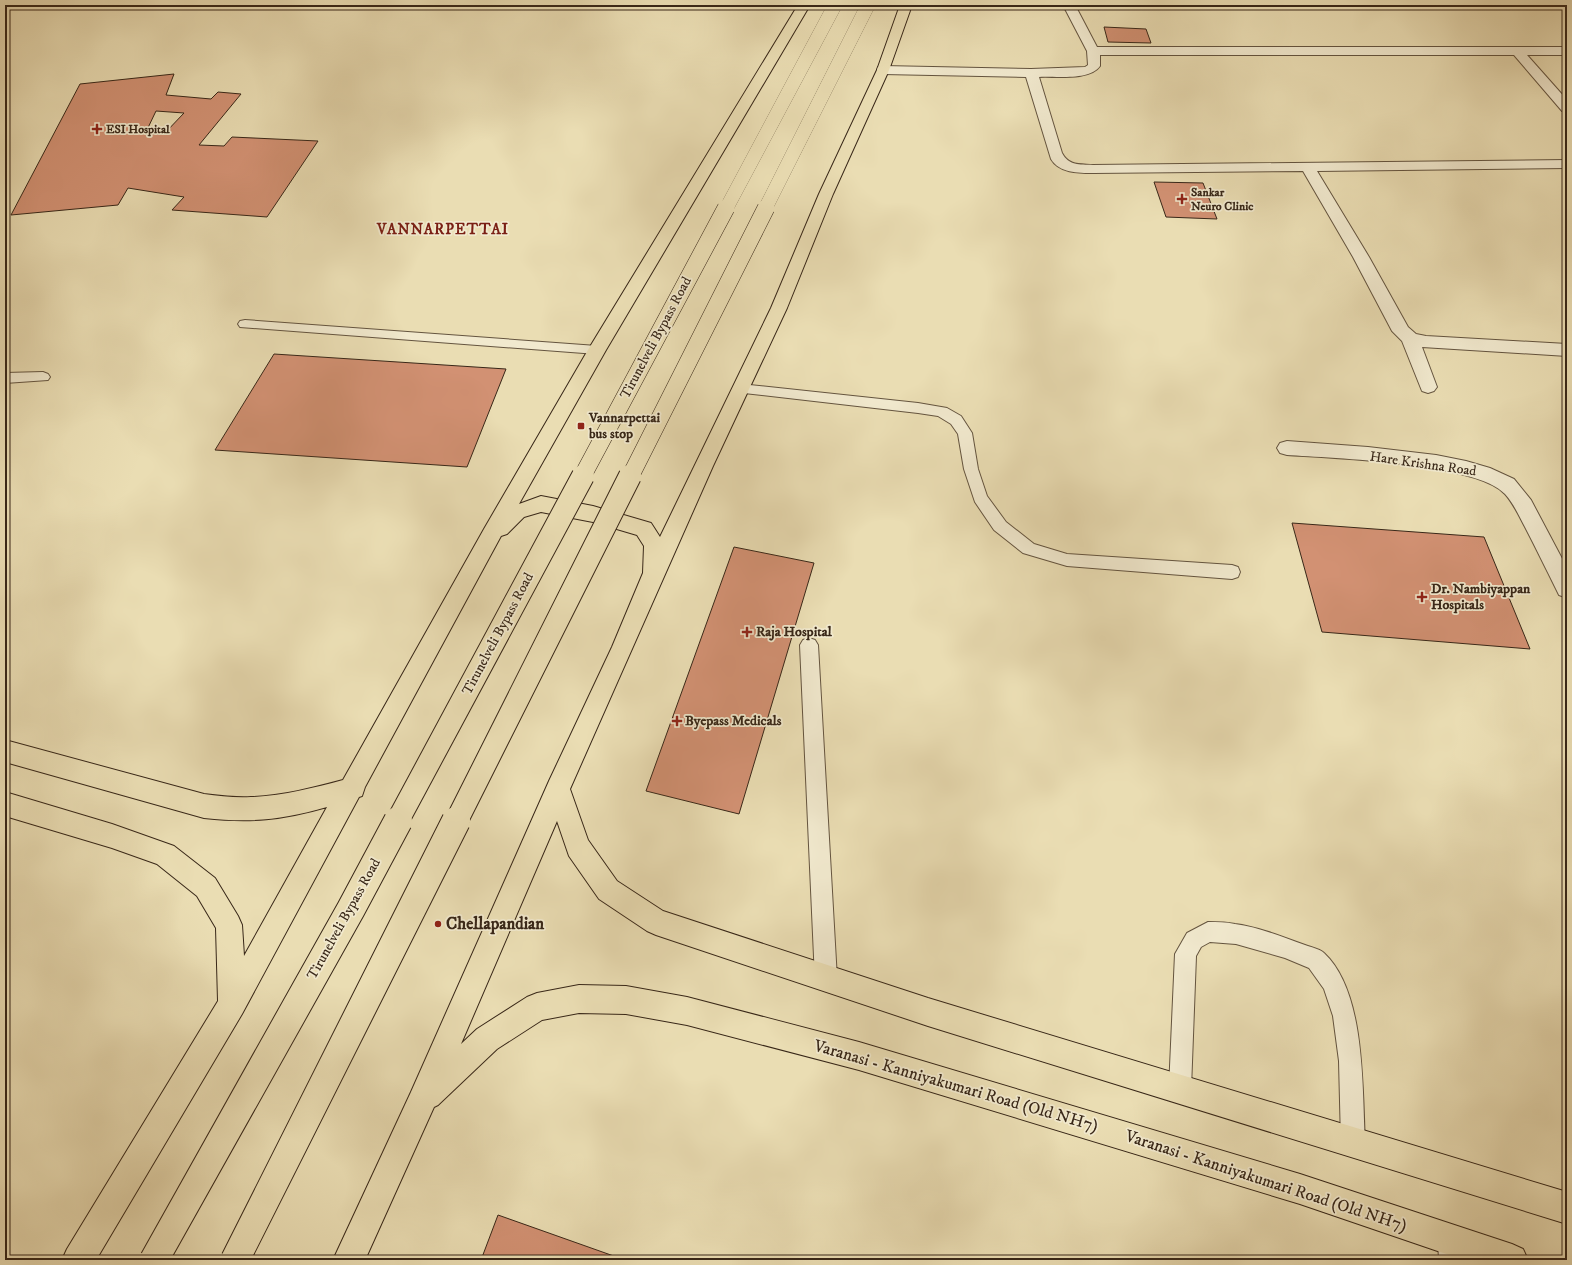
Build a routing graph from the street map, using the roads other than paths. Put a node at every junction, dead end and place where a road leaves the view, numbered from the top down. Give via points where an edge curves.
1 (804, 5) edge
2 (835, 5) edge
3 (868, 5) edge
4 (906, 5) edge
5 (1069, 5) edge
6 (1093, 51) junction
7 (1517, 51) junction
8 (1567, 51) edge
9 (883, 70) junction
10 (1031, 73) junction
11 (1565, 102) edge
12 (1567, 164) edge
13 (1308, 167) junction
14 (245, 324) dead end
15 (1410, 338) junction
16 (597, 350) junction
17 (1567, 350) edge
18 (43, 377) dead end
19 (5, 378) edge
20 (1428, 387) dead end
21 (740, 389) junction
22 (1287, 448) dead end
23 (491, 535) junction
24 (1232, 572) dead end
25 (654, 575) junction
26 (1567, 589) edge
27 (809, 645) dead end
28 (5, 751) edge
29 (353, 788) junction
30 (558, 789) junction
31 (5, 804) edge
32 (826, 979) junction
33 (232, 1004) junction
34 (1180, 1089) junction
35 (421, 1102) junction
36 (1353, 1142) junction
37 (1567, 1208) edge
38 (1450, 1250) edge
39 (78, 1260) edge
40 (154, 1260) edge
41 (235, 1260) edge
42 (349, 1260) edge
43 (1512, 1260) edge

1 - 16 main road
2 - 40 main road, Tirunelveli Bypass Road, bridge via 351,909
3 - 41 main road, bridge
4 - 9 main road
5 - 6 street
6 - 7 street
6 - 10 street via 1094,66 1090,70
7 - 8 street
7 - 11 street
9 - 10 street
9 - 21 main road via 826,194 779,308
10 - 13 street via 1055,153 1060,162 1069,166
12 - 13 street
13 - 15 street via 1401,331
14 - 16 lane
15 - 17 street via 1426,342
15 - 20 street
16 - 23 main road
18 - 19 lane
21 - 24 lane via 942,412 956,420 965,433 971,469 980,498 1000,526 1029,549 1067,560
21 - 25 main road
22 - 26 street, Hare Krishna Road via 1449,465 1488,474 1506,484 1522,502
23 - 25 main road via 517,512 541,504 594,514 644,529 654,545
23 - 29 main road
25 - 30 main road
27 - 32 lane
28 - 29 main road via 204,806 234,809 265,808
29 - 33 main road
30 - 32 main road via 578,847 608,890 656,922
30 - 35 main road
31 - 33 main road via 112,836 165,855 206,887 229,924
32 - 34 main road
33 - 39 main road
34 - 36 main road
34 - 36 lane via 1186,954 1194,940 1208,932 1236,934 1285,948 1316,960 1333,983 1344,1016 1350,1061
35 - 38 main road, Varanasi - Kanniyakumari Road (Old NH7) via 486,1039 537,1007 579,999 626,1000 687,1011 859,1056 1300,1190
35 - 42 main road
36 - 37 main road
38 - 43 main road, Varanasi - Kanniyakumari Road (Old NH7)

